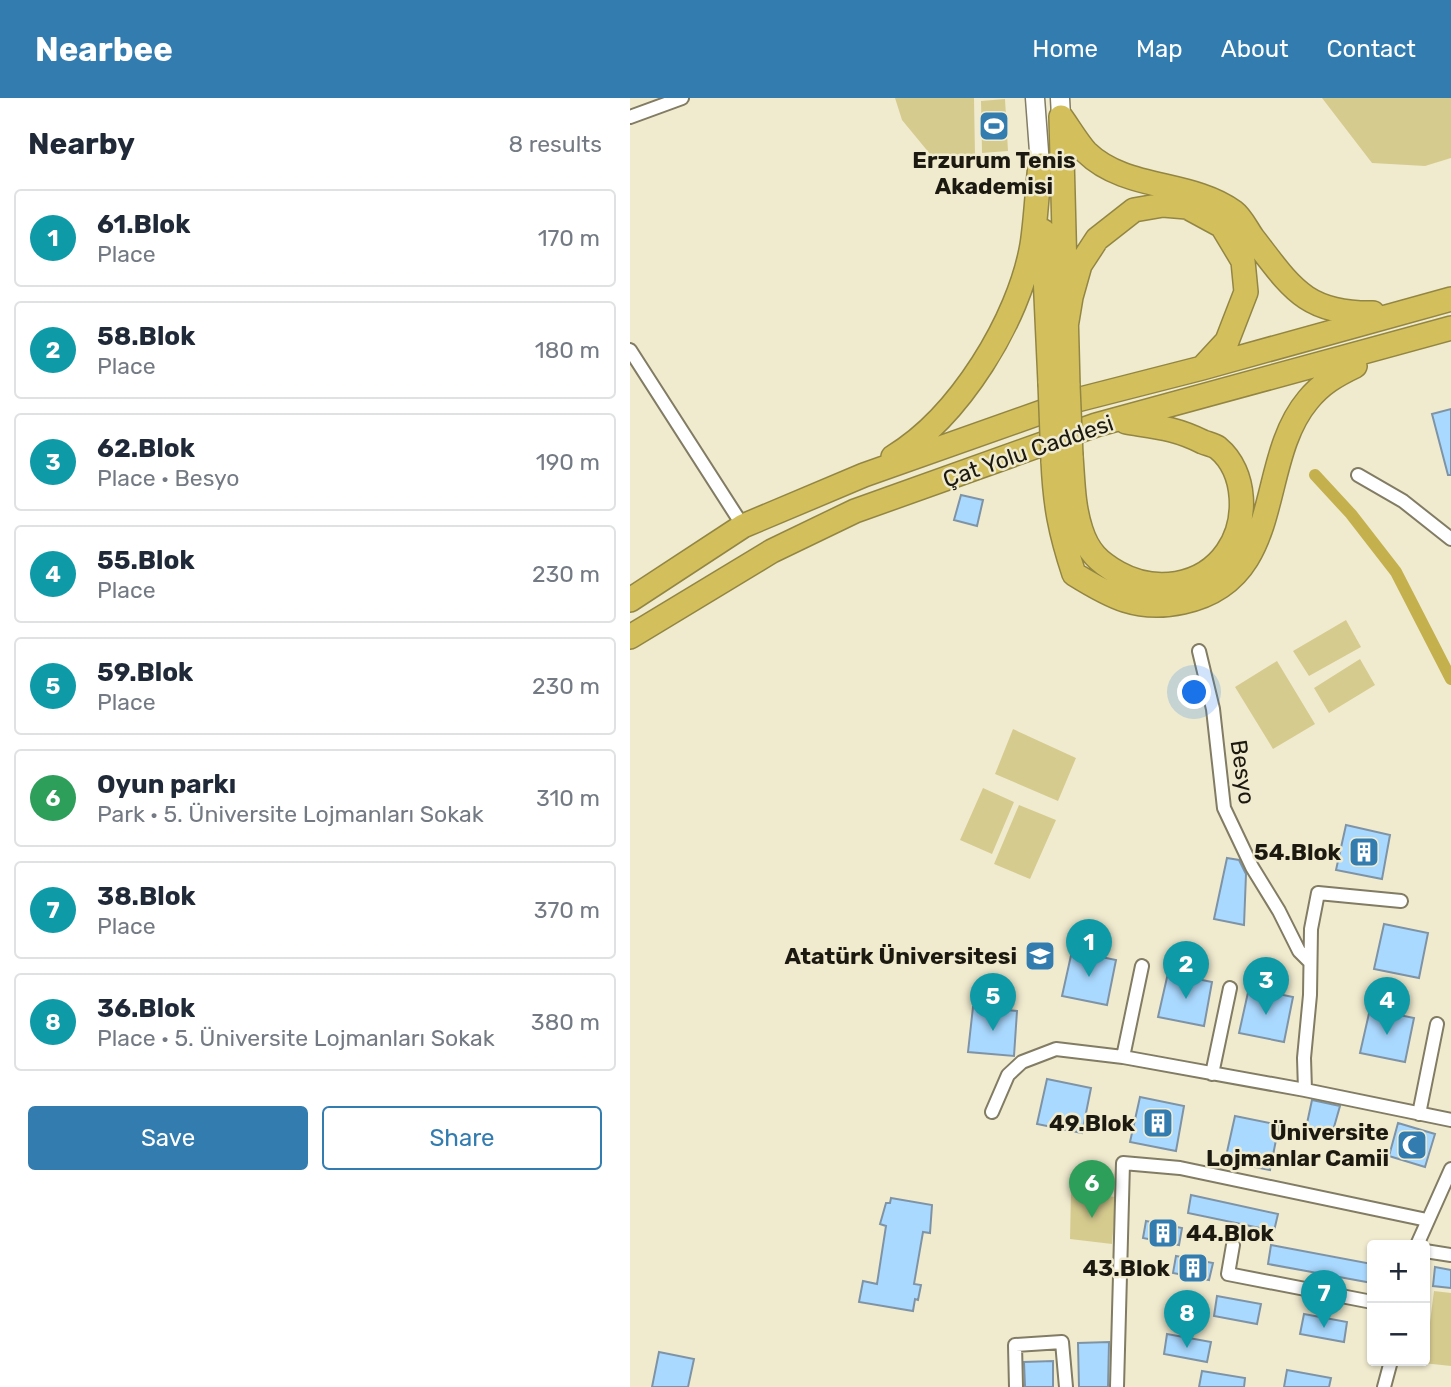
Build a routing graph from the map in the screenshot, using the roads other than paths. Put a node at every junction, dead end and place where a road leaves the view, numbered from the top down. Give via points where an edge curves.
1 (682, 98) edge
2 (1035, 98) edge
3 (1060, 107) edge
4 (630, 117) edge
5 (1040, 165) junction
6 (1451, 299) edge
7 (1400, 313) junction
8 (1451, 328) edge
9 (1065, 333) junction
10 (1406, 342) junction
11 (630, 350) edge
12 (1202, 368) junction
13 (1059, 384) junction
14 (1116, 420) junction
15 (1062, 458) junction
16 (864, 474) junction
17 (1358, 475) dead end
18 (743, 526) junction
19 (1451, 539) edge
20 (630, 600) edge
21 (630, 637) edge
22 (1199, 651) dead end
23 (1402, 901) dead end
24 (1310, 962) junction
25 (1142, 966) dead end
26 (1230, 988) dead end
27 (1437, 1024) dead end
28 (1123, 1057) junction
29 (1212, 1074) junction
30 (1305, 1090) junction
31 (992, 1112) dead end
32 (1419, 1114) junction
33 (1451, 1120) edge
34 (1451, 1169) edge
35 (1427, 1220) junction
36 (1419, 1240) edge
37 (1233, 1245) dead end
38 (1430, 1252) edge
39 (1451, 1255) edge
40 (1367, 1301) edge
41 (1390, 1366) edge
42 (1016, 1387) edge
43 (1066, 1387) edge
44 (1117, 1387) edge
45 (1384, 1387) edge

1 - 4 street
2 - 5 street
3 - 7 highway via 1086,151 1106,167 1188,191 1237,214 1281,276 1321,307 1352,314
3 - 9 highway
5 - 13 highway
5 - 16 highway via 1032,246 1020,291 986,357 944,415 902,451
6 - 7 highway, Çat Yolu Caddesi
7 - 12 highway, Çat Yolu Caddesi
8 - 10 highway, Çat Yolu Caddesi
9 - 12 highway via 1080,265 1097,239 1135,210 1187,207 1222,226 1243,261 1246,292 1227,341
9 - 13 highway
10 - 14 highway, Çat Yolu Caddesi
10 - 15 highway via 1328,379 1306,401 1290,431 1270,504 1244,566 1210,595 1165,606 1139,605 1074,574 1055,496
11 - 18 street
12 - 16 highway, Çat Yolu Caddesi via 1073,401
13 - 15 highway, bridge
14 - 15 highway via 1178,430 1217,448 1236,472 1242,498 1238,526 1228,551 1207,572 1173,586 1134,582 1100,563 1081,530
14 - 21 highway, Çat Yolu Caddesi via 855,511 772,551
16 - 18 highway, Çat Yolu Caddesi
17 - 19 street via 1403,501
18 - 20 highway, Çat Yolu Caddesi
22 - 24 street, Besyo via 1213,709 1223,808 1299,951
23 - 24 street via 1318,893
24 - 30 street
25 - 28 street
26 - 29 street
27 - 32 street
28 - 29 street
28 - 31 street via 1056,1049 1041,1054 1008,1075
29 - 30 street
30 - 32 street
32 - 33 street
34 - 35 street
35 - 36 street
35 - 44 street via 1199,1171 1123,1163
37 - 40 street via 1228,1274
38 - 39 street
41 - 45 street
42 - 43 street via 1015,1345 1062,1342

